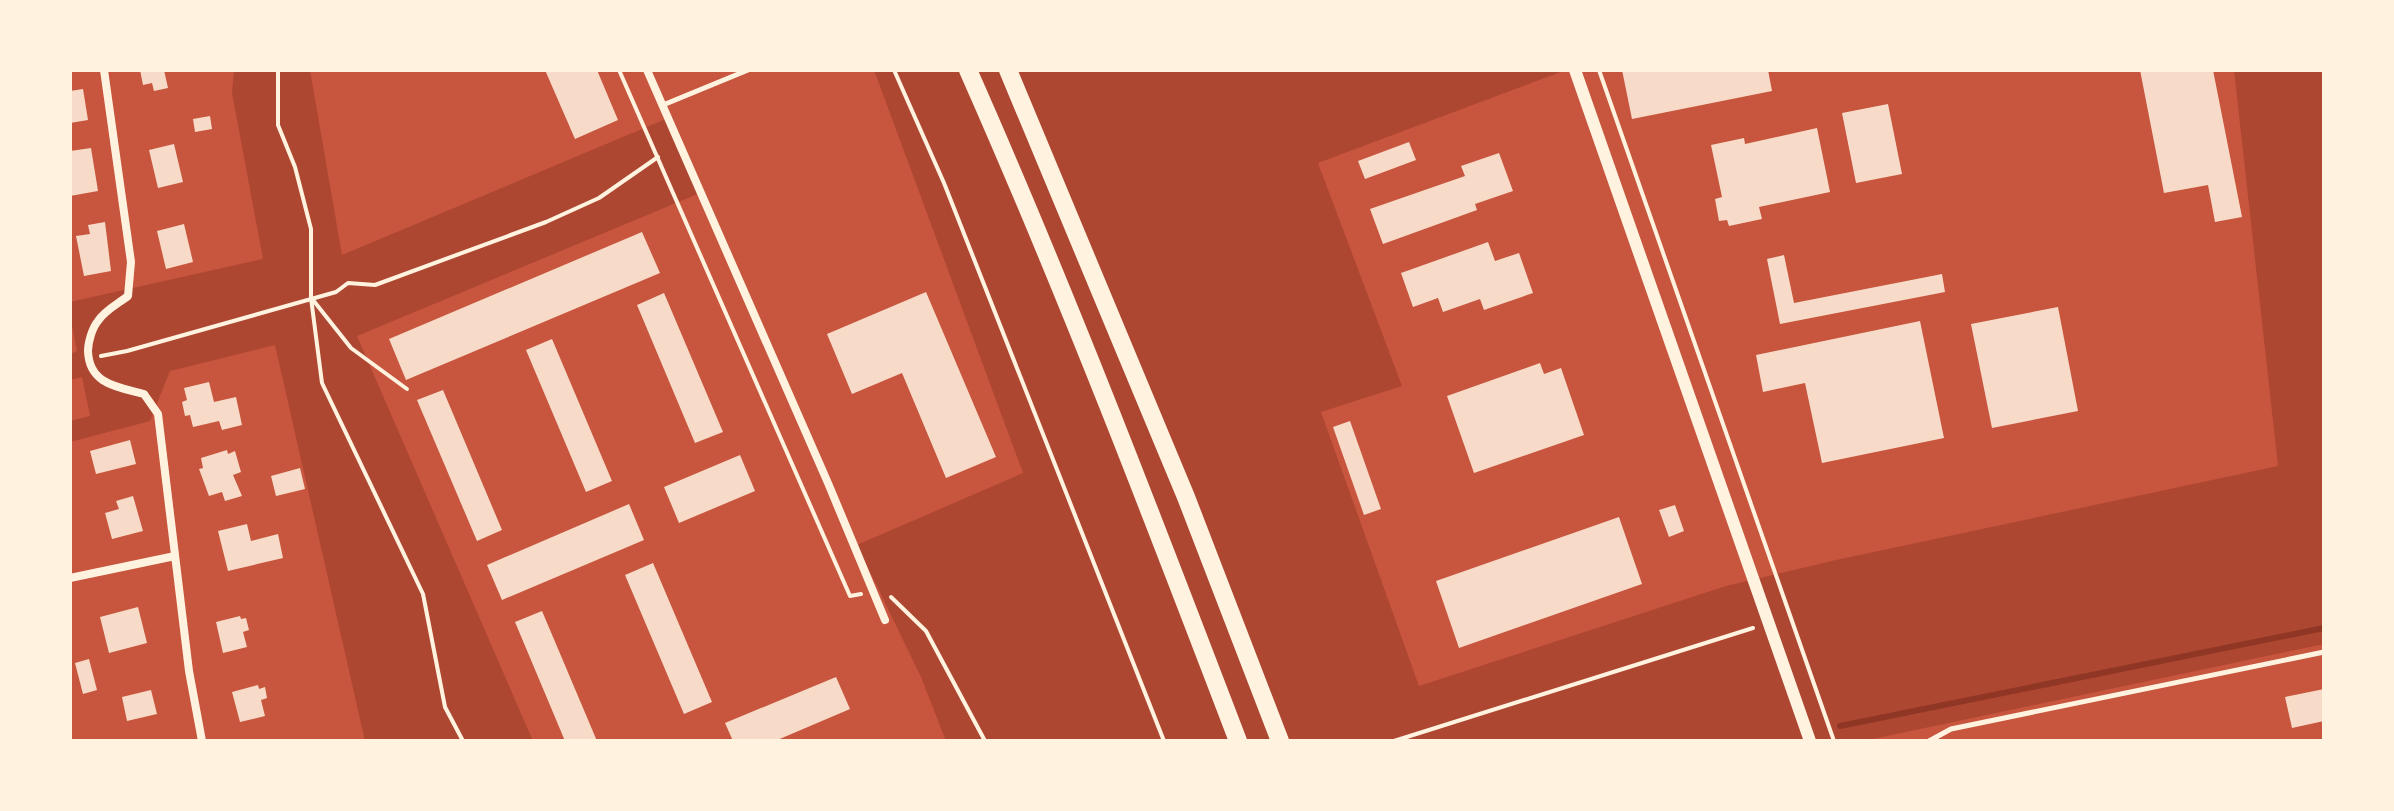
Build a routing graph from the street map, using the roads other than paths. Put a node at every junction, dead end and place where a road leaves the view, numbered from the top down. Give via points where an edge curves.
1 (104, 70) edge
2 (647, 70) edge
3 (748, 70) edge
4 (968, 70) edge
5 (1008, 70) edge
6 (1575, 70) edge
7 (662, 106) junction
8 (175, 556) junction
9 (70, 578) edge
10 (885, 620) dead end
11 (2324, 652) edge
12 (202, 741) edge
13 (1238, 741) edge
14 (1280, 741) edge
15 (1810, 741) edge
16 (1929, 741) edge

1 - 8 street via 131,262 128,296 98,321 88,344 89,366 113,386 144,394 158,414
2 - 7 street
3 - 7 lane
4 - 13 highway via 1094,370
5 - 14 highway via 1186,497
6 - 15 street
7 - 10 street
8 - 9 street
8 - 12 street
11 - 16 lane via 1951,729

